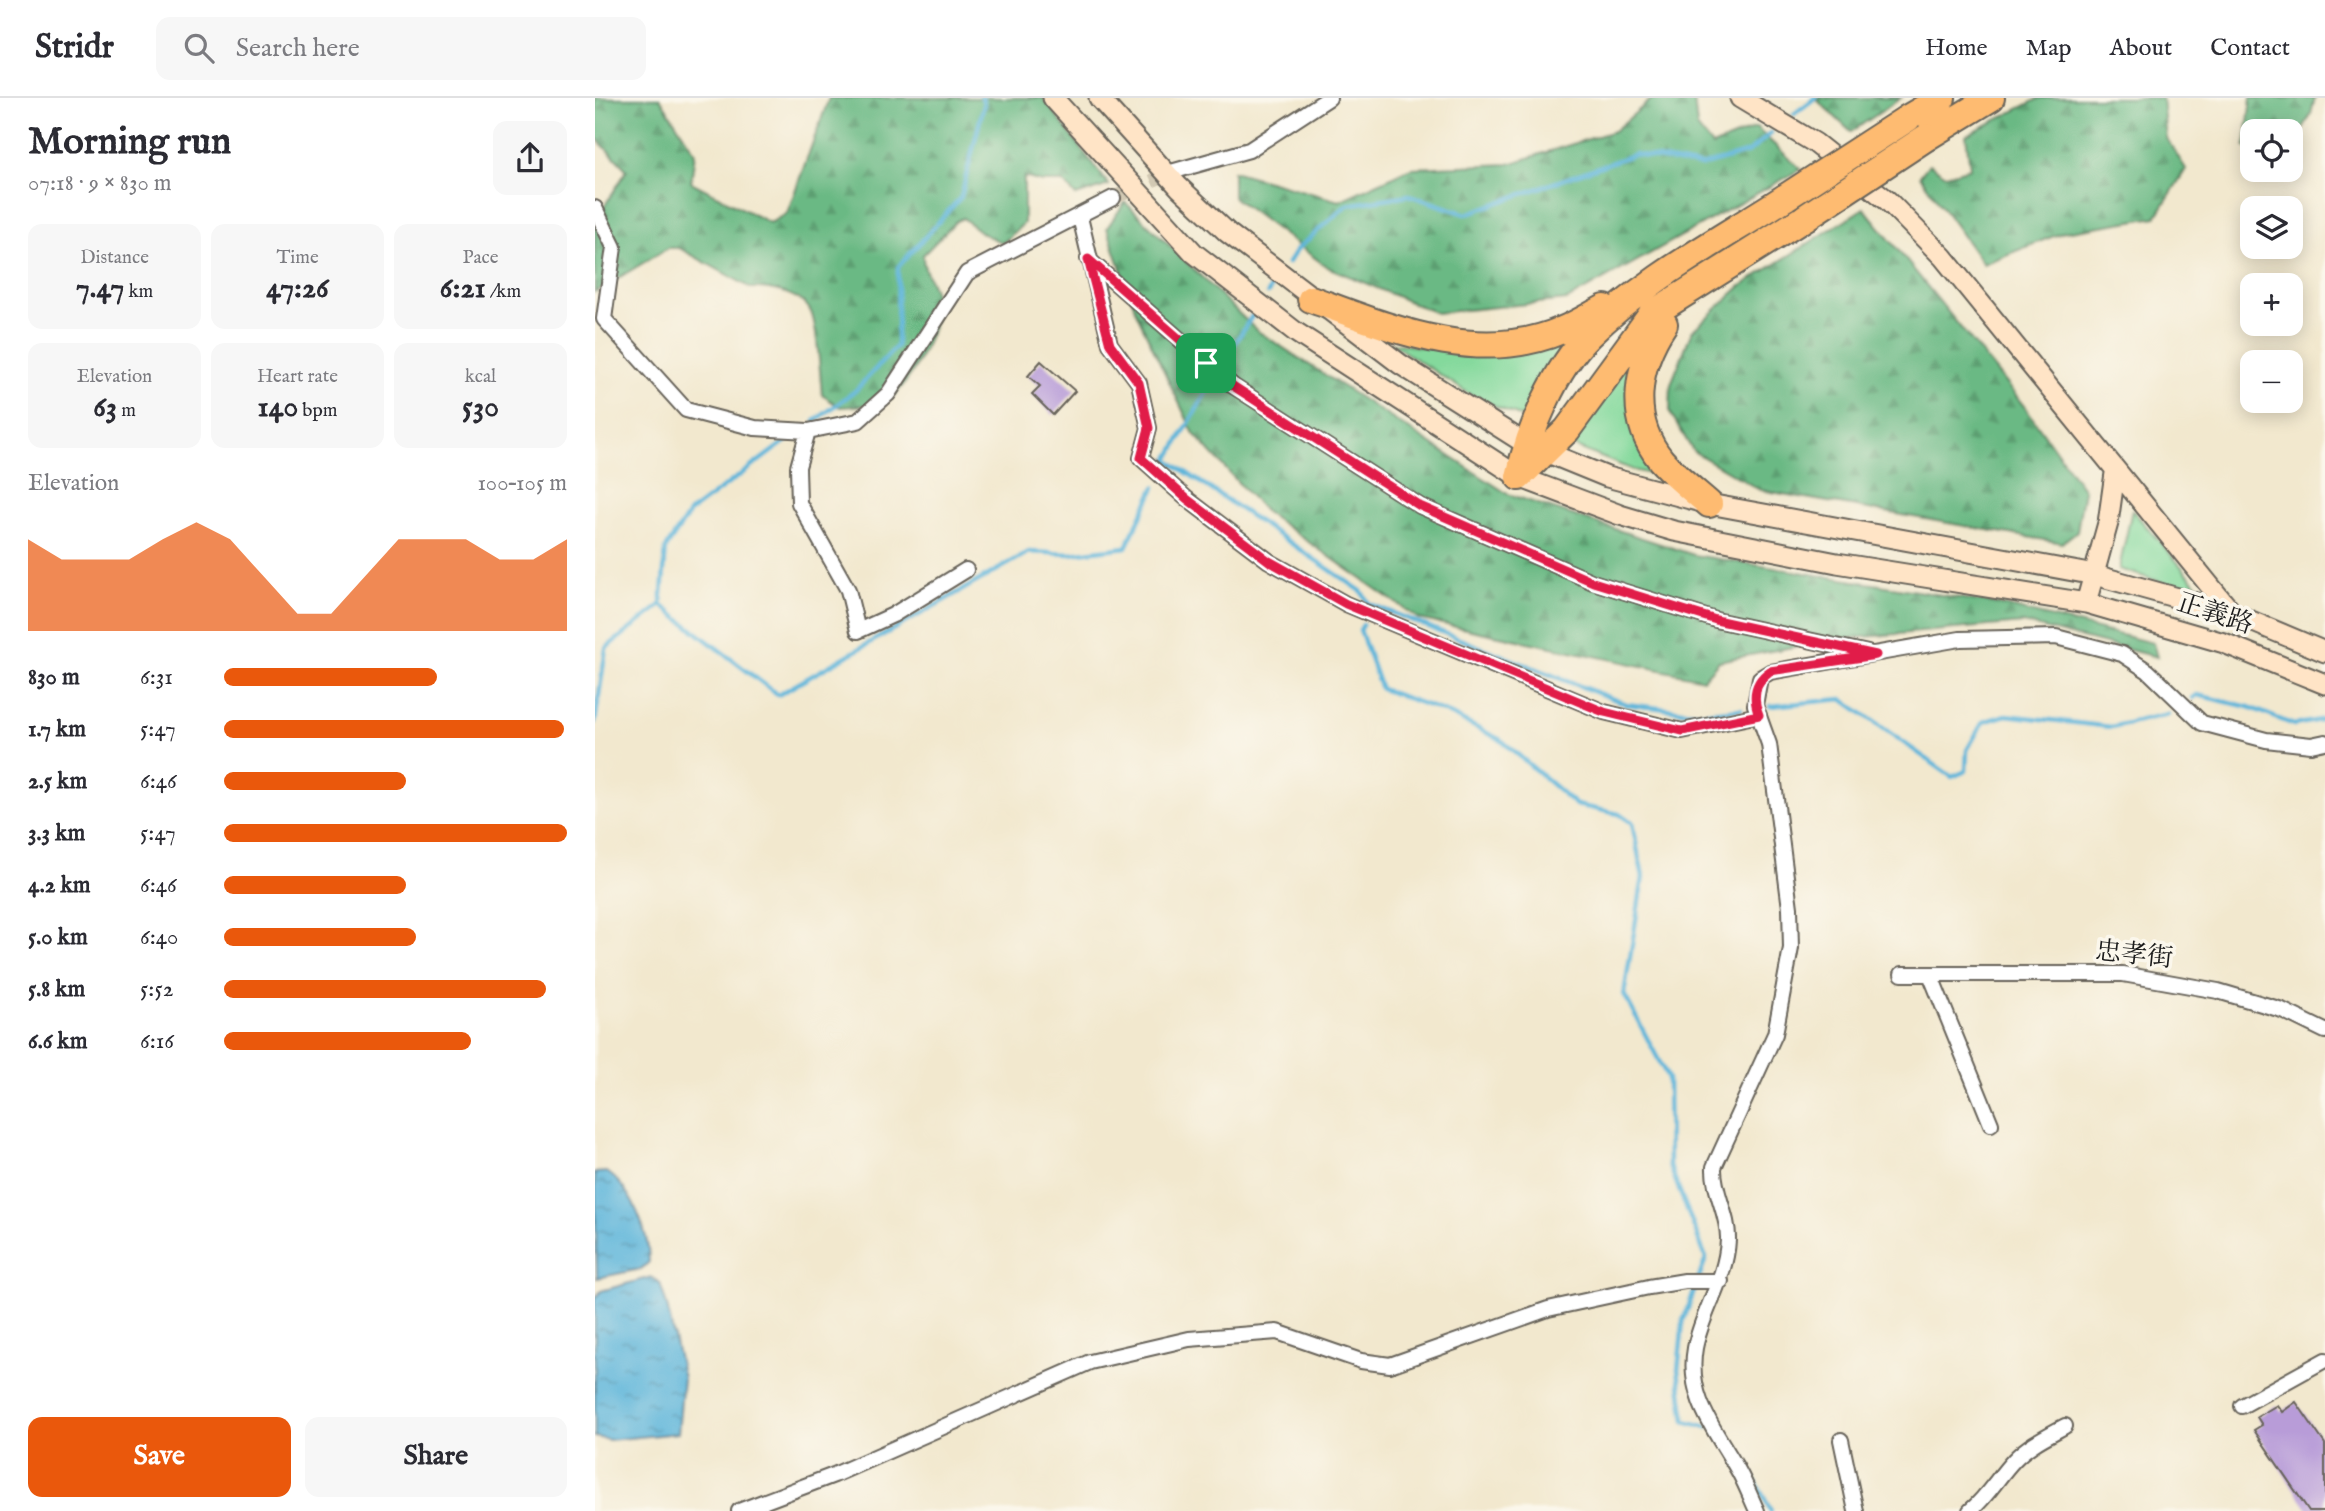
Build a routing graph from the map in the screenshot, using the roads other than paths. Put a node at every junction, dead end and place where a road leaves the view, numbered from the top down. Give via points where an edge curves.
1 (1053, 98) edge
2 (1099, 98) edge
3 (1329, 98) edge
4 (1740, 98) edge
5 (1942, 98) edge
6 (1991, 98) edge
7 (1171, 172) tunnel mouth
8 (1113, 198) tunnel mouth
9 (595, 208) edge
10 (1080, 217) junction
11 (1088, 259) junction
12 (1684, 293) junction
13 (1633, 297) junction
14 (1311, 299) junction
15 (600, 319) edge
16 (808, 431) junction
17 (1535, 448) junction
18 (2115, 473) junction
19 (1519, 477) junction
20 (1709, 505) junction
21 (966, 570) dead end
22 (2095, 575) junction
23 (2086, 603) junction
24 (2232, 613) junction
25 (2325, 652) edge
26 (1876, 655) junction
27 (2325, 684) edge
28 (1759, 715) junction
29 (2325, 742) edge
30 (1902, 974) dead end
31 (1930, 974) junction
32 (2325, 1031) edge
33 (1991, 1124) dead end
34 (1715, 1281) junction
35 (2325, 1360) edge
36 (2242, 1406) dead end
37 (2065, 1426) dead end
38 (1841, 1440) dead end
39 (739, 1511) edge
40 (1758, 1511) edge
41 (1856, 1511) edge
42 (1970, 1511) edge

1 - 19 main road, 正義路 via 1194,253 1297,333
2 - 14 main road, 正義路 via 1228,233
3 - 7 street via 1249,150
4 - 18 main road via 1815,143 1888,201 1943,257
5 - 13 highway, bridge
6 - 12 highway, bridge
8 - 10 street
9 - 15 street via 614,247
10 - 11 street
10 - 16 street via 967,273 888,394 858,421
11 - 26 street via 1233,386 1420,506 1593,582 1716,620
11 - 28 street via 1110,344 1139,383 1149,428 1141,458 1269,561 1346,604 1604,712 1682,731
12 - 17 highway via 1652,314 1567,430
12 - 20 highway via 1649,347 1639,381 1640,405 1660,459
13 - 14 highway via 1560,331 1518,343 1470,345 1429,339
13 - 17 highway via 1588,336 1569,360
14 - 17 main road, 正義路 via 1400,364
15 - 16 street via 686,410 755,428
16 - 21 street via 798,467 799,503 848,590 858,631
17 - 19 highway
17 - 20 main road, 正義路 via 1607,477
18 - 22 main road
18 - 24 main road
19 - 23 main road, 正義路 via 1674,531 1837,564
20 - 22 main road, 正義路
22 - 23 main road
22 - 24 main road, 正義路
23 - 27 main road, 正義路 via 2224,643
24 - 25 main road, 正義路
26 - 28 street via 1770,671 1755,689
26 - 29 street via 1960,639 2056,637 2122,654 2148,671 2201,723 2266,740
28 - 34 street via 1769,744 1791,948 1775,1034 1714,1167 1728,1239
30 - 31 street, 忠孝街
31 - 32 street, 忠孝街 via 2123,974 2218,990 2282,1010
31 - 33 street
34 - 39 street via 1685,1281 1548,1309 1390,1365 1361,1361 1277,1332 1189,1339 1090,1362 834,1475
34 - 40 street via 1695,1348 1696,1391 1710,1426
35 - 36 street
37 - 42 street via 2027,1447
38 - 41 street

